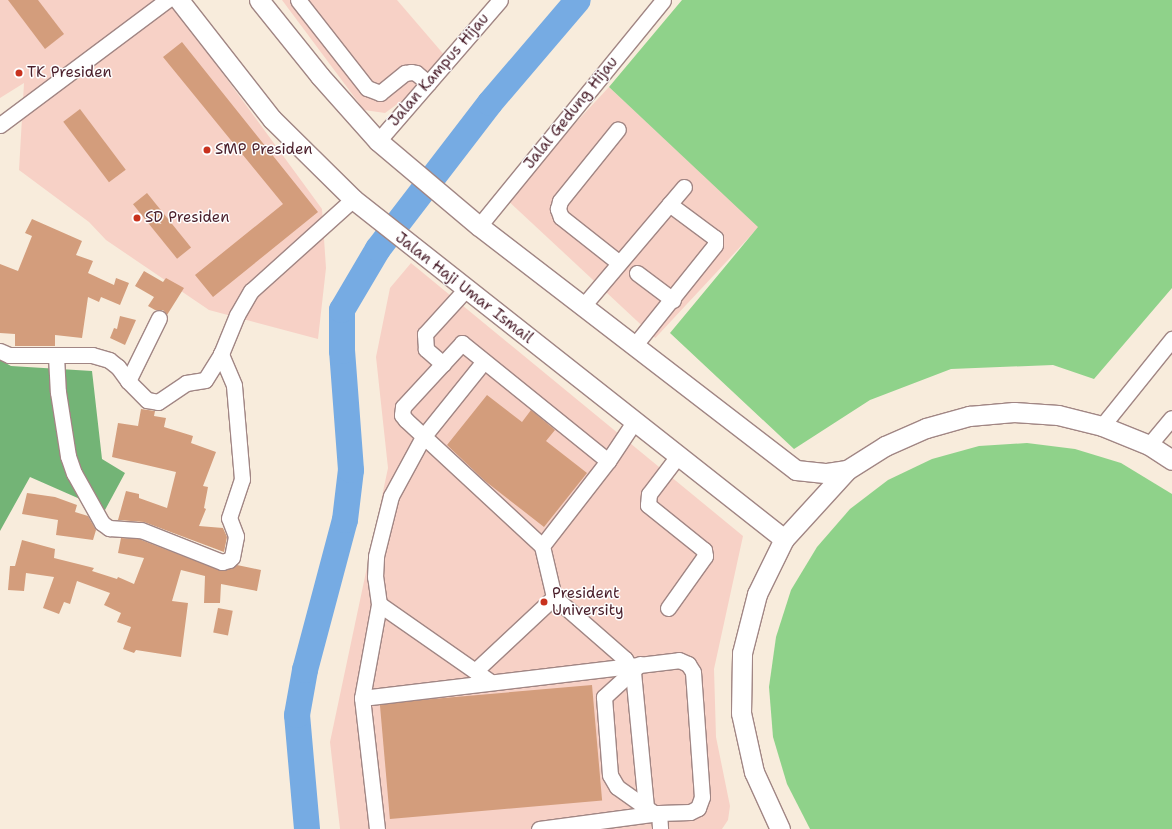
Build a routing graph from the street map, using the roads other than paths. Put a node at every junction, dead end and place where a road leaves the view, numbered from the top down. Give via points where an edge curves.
1 (167, 0) edge
2 (179, 0) edge
3 (259, 0) edge
4 (298, 0) edge
5 (500, 0) edge
6 (663, 0) edge
7 (428, 83) junction
8 (0, 125) edge
9 (618, 129) dead end
10 (378, 141) junction
11 (684, 187) dead end
12 (359, 204) junction
13 (669, 204) junction
14 (475, 223) junction
15 (618, 262) junction
16 (637, 273) dead end
17 (465, 290) junction
18 (673, 300) junction
19 (582, 306) junction
20 (159, 318) dead end
21 (1172, 339) edge
22 (634, 346) junction
23 (0, 351) edge
24 (221, 354) junction
25 (56, 356) junction
26 (484, 361) junction
27 (443, 364) junction
28 (128, 382) junction
29 (1172, 418) edge
30 (634, 422) junction
31 (1102, 426) junction
32 (424, 437) junction
33 (1149, 445) junction
34 (678, 456) junction
35 (1172, 460) edge
36 (608, 461) junction
37 (847, 470) junction
38 (784, 539) junction
39 (542, 546) junction
40 (554, 598) junction
41 (379, 604) junction
42 (668, 608) dead end
43 (634, 667) junction
44 (475, 671) junction
45 (491, 682) junction
46 (362, 698) junction
47 (653, 811) junction
48 (377, 829) edge
49 (539, 829) edge
50 (660, 829) edge
51 (779, 829) edge

1 - 8 street
2 - 12 main road, Jalan Haji Umar Ismail via 272,119
3 - 10 main road via 320,76
4 - 7 street via 367,88 380,93 406,73 416,73
5 - 7 street, Jalan Kampus Hijau
6 - 14 street, Jalal Gedung Hijau
7 - 10 street, Jalan Kampus Hijau
9 - 15 street via 560,201 558,209 561,217
10 - 14 main road
11 - 13 street
12 - 17 main road, Jalan Haji Umar Ismail
12 - 24 street via 251,291 237,315
13 - 15 street
13 - 18 street via 716,241
14 - 19 main road
15 - 19 street
16 - 18 street
17 - 27 street via 425,334 426,349
17 - 30 main road, Jalan Haji Umar Ismail
18 - 22 street
19 - 22 main road
20 - 28 street
21 - 31 street
22 - 37 main road via 796,470 828,473
23 - 25 street via 9,355
24 - 25 street via 234,385 242,478 229,518 236,536 232,557 222,562 141,530 110,528 102,523 74,473 68,456 58,392
24 - 28 street via 205,380 186,383 158,402 147,400
25 - 28 street via 92,355 109,360 118,367
26 - 27 street via 462,343
26 - 32 street
26 - 36 street
27 - 32 street via 403,407 402,414
29 - 33 street
30 - 34 main road, Jalan Haji Umar Ismail
30 - 36 street
31 - 33 main road
31 - 37 main road via 1058,415 1014,412 969,416 926,428 898,440
32 - 39 street
32 - 41 street via 391,496 376,556 375,577
33 - 35 main road
34 - 38 main road, Jalan Haji Umar Ismail
34 - 42 street via 649,494 648,505 704,550 705,556
36 - 39 street
37 - 38 main road
38 - 51 main road via 757,594 742,653 741,713 754,772
39 - 40 street
40 - 43 street
40 - 44 street
41 - 44 street
41 - 46 street
43 - 45 street
43 - 47 street
43 - 47 street via 604,697 610,775 617,787
43 - 47 street via 679,660 688,664 693,672 702,797 698,808 690,812
44 - 45 street
45 - 46 street
46 - 48 street
47 - 49 street
47 - 50 street

